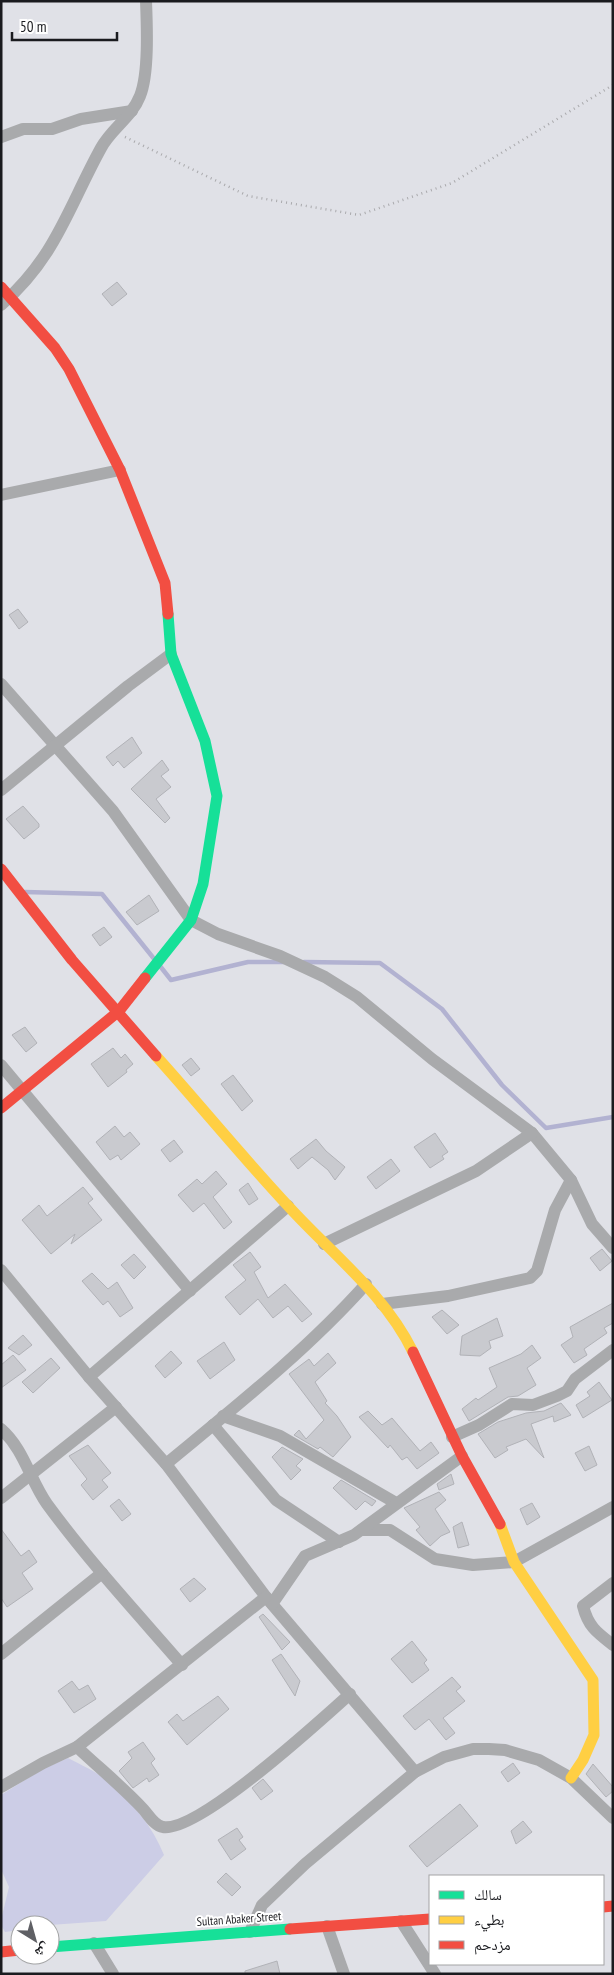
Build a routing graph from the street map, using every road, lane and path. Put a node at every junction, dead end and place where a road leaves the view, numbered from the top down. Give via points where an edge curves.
1 (146, 1) edge
2 (613, 85) edge
3 (132, 111) junction
4 (112, 131) junction
5 (1, 137) edge
6 (1, 287) edge
7 (6, 301) edge
8 (120, 470) junction
9 (1, 495) edge
10 (171, 654) junction
11 (1, 684) edge
12 (55, 747) junction
13 (1, 790) edge
14 (1, 869) edge
15 (191, 920) junction
16 (119, 1012) junction
17 (1, 1065) edge
18 (24, 1089) junction
19 (1, 1108) edge
20 (532, 1133) junction
21 (571, 1180) junction
22 (288, 1206) junction
23 (324, 1244) junction
24 (613, 1248) edge
25 (1, 1270) edge
26 (366, 1284) junction
27 (190, 1291) junction
28 (382, 1304) junction
29 (613, 1350) edge
30 (89, 1377) junction
31 (116, 1407) junction
32 (218, 1420) junction
33 (1, 1429) edge
34 (452, 1436) junction
35 (462, 1456) junction
36 (166, 1464) junction
37 (30, 1476) junction
38 (1, 1498) edge
39 (396, 1503) junction
40 (613, 1507) edge
41 (362, 1530) junction
42 (339, 1542) junction
43 (514, 1562) junction
44 (102, 1573) junction
45 (613, 1584) edge
46 (269, 1600) junction
47 (613, 1644) edge
48 (1, 1654) edge
49 (182, 1666) junction
50 (350, 1694) junction
51 (77, 1748) junction
52 (415, 1772) junction
53 (571, 1778) junction
54 (1, 1786) edge
55 (613, 1818) edge
56 (429, 1919) edge
57 (400, 1921) junction
58 (327, 1926) junction
59 (250, 1932) junction
60 (94, 1943) junction
61 (60, 1946) edge
62 (429, 1965) edge
63 (113, 1974) edge
64 (344, 1974) edge

1 - 3 street via 143,85
2 - 4 path via 452,183 358,215 248,196
3 - 4 street
3 - 5 street via 82,119 52,129 24,129
4 - 7 street via 42,262
6 - 7 main road
7 - 8 main road via 55,348 69,368
8 - 9 street
8 - 10 main road via 165,583
10 - 12 street
10 - 15 main road via 205,741 217,796 203,884
11 - 12 street
12 - 13 street
12 - 15 street via 113,811
14 - 16 main road via 72,960
15 - 16 main road
15 - 20 street via 218,934 280,956 333,982 357,997 432,1060
16 - 18 main road
16 - 22 main road
17 - 18 street
18 - 19 main road
18 - 27 street
20 - 21 street
20 - 23 street via 476,1171
21 - 24 street via 592,1224
21 - 28 street via 555,1210 538,1271 530,1278 448,1296
22 - 23 main road
22 - 27 street
23 - 26 main road
25 - 30 street
26 - 28 main road
26 - 32 street via 337,1317
27 - 30 street
28 - 34 main road via 408,1342
29 - 34 street via 575,1379 567,1391 539,1404 512,1404 479,1425
30 - 31 street
31 - 36 street
31 - 37 street
32 - 36 street
32 - 39 street via 280,1436
32 - 42 street via 276,1500
33 - 37 street via 14,1442
34 - 35 main road
35 - 39 street
35 - 43 main road via 497,1516
36 - 46 street
37 - 38 street
37 - 44 street via 45,1501
39 - 41 street
40 - 43 street
41 - 42 street
41 - 43 street via 390,1530 435,1559 473,1565
42 - 46 street via 304,1556
43 - 53 main road via 572,1644 593,1680 594,1735
44 - 48 street
44 - 49 street
45 - 47 street via 583,1606 590,1626
46 - 49 street
46 - 50 street
49 - 51 street
50 - 51 street via 210,1809 178,1827 163,1828 155,1824
50 - 52 street
51 - 54 street via 43,1762
52 - 53 street via 444,1757 472,1749 505,1750 539,1760
52 - 59 street via 262,1904
53 - 55 street
56 - 57 main road, Sultan Abaker Street
57 - 58 main road, Sultan Abaker Street
57 - 62 street
58 - 59 main road, Sultan Abaker Street
58 - 64 street
59 - 60 main road, Sultan Abaker Street
60 - 61 main road, Sultan Abaker Street
60 - 63 street

